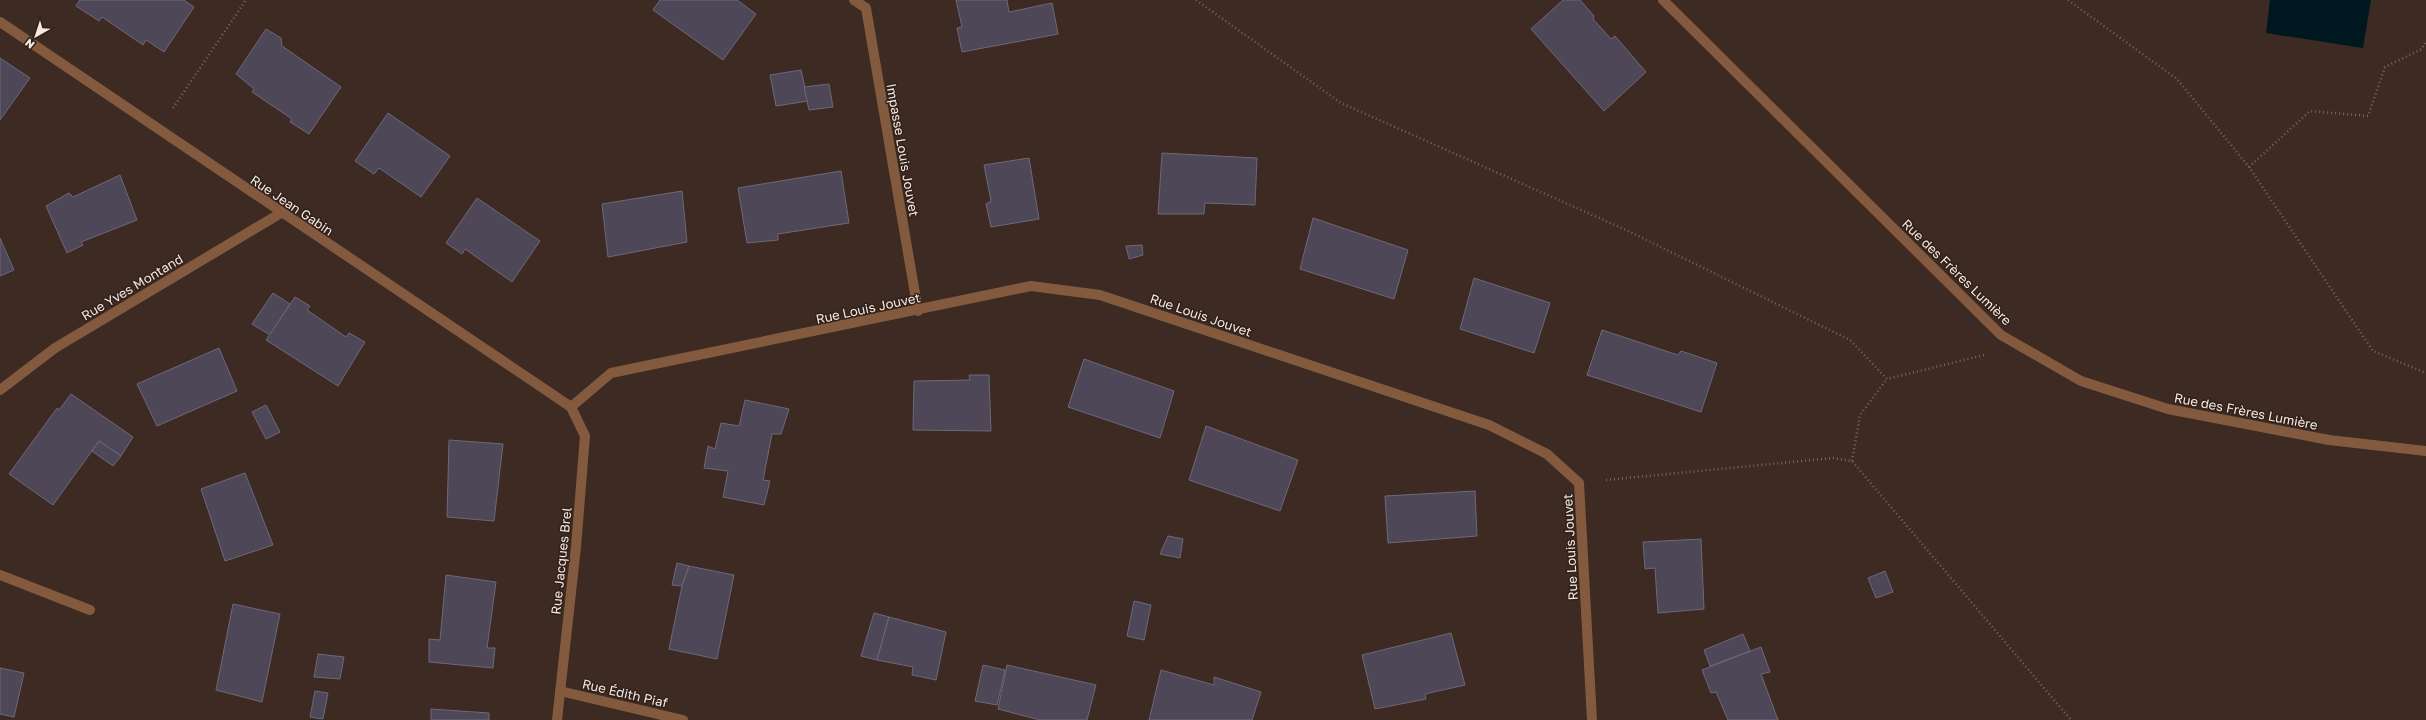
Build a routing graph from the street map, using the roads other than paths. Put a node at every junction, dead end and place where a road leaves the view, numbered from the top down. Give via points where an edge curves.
1 (854, 0) edge
2 (1663, 0) edge
3 (0, 22) edge
4 (281, 213) junction
5 (918, 311) junction
6 (0, 390) edge
7 (570, 407) junction
8 (2426, 451) edge
9 (0, 575) edge
10 (90, 610) dead end
11 (560, 691) junction
12 (557, 720) edge
13 (683, 720) edge
14 (1592, 720) edge

1 - 5 street, Impasse Louis Jouvet via 866,8
2 - 8 street, Rue des Frères Lumière via 2001,335 2081,381 2168,409 2330,440
3 - 4 street, Rue Jean Gabin
4 - 6 street, Rue Yves Montand via 55,348
4 - 7 street, Rue Jean Gabin
5 - 7 street, Rue Louis Jouvet via 611,373
5 - 14 street, Rue Louis Jouvet via 1032,286 1100,295 1489,425 1547,454 1579,483
7 - 11 street, Rue Jacques Brel via 585,436
9 - 10 street
11 - 12 street, Rue Jacques Brel
11 - 13 street, Rue Édith Piaf

